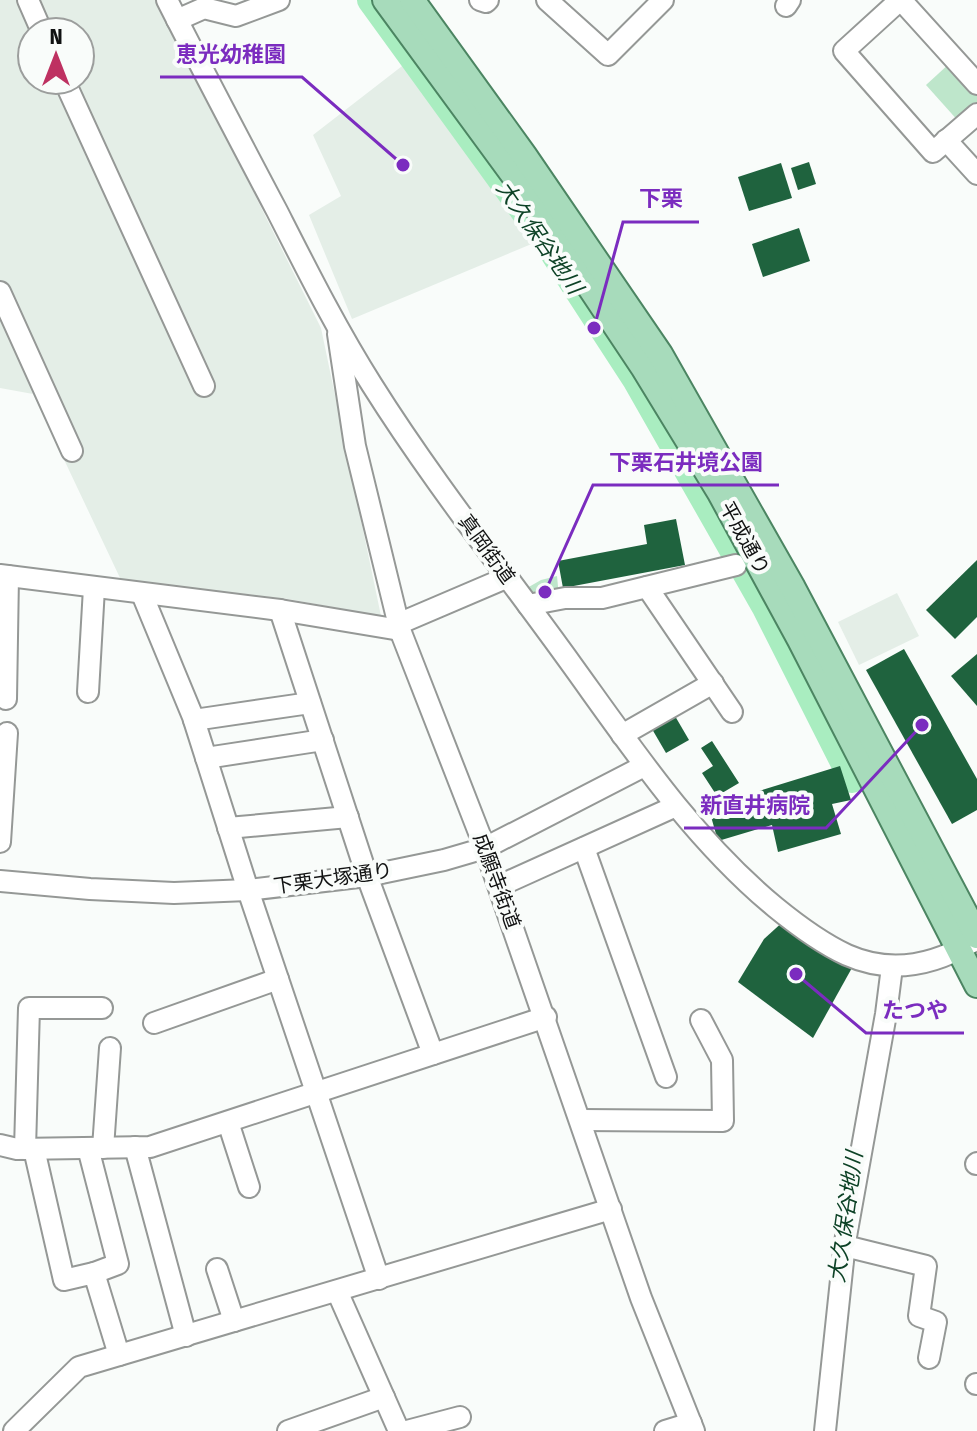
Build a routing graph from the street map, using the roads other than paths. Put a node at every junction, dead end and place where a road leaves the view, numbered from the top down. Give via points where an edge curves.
1 (167, 0) edge
2 (279, 0) edge
3 (385, 0) edge
4 (412, 0) edge
5 (480, 0) edge
6 (488, 0) edge
7 (547, 0) edge
8 (663, 0) edge
9 (900, 0) edge
10 (177, 20) junction
11 (977, 84) edge
12 (71, 96) edge
13 (977, 114) edge
14 (946, 140) junction
15 (977, 174) edge
16 (0, 292) edge
17 (336, 321) junction
18 (204, 386) dead end
19 (72, 451) dead end
20 (736, 565) dead end
21 (4, 576) edge
22 (508, 577) junction
23 (647, 587) junction
24 (94, 588) junction
25 (142, 594) junction
26 (528, 605) junction
27 (280, 610) junction
28 (399, 627) junction
29 (713, 683) junction
30 (88, 692) dead end
31 (6, 699) dead end
32 (310, 703) junction
33 (732, 712) dead end
34 (194, 720) junction
35 (7, 733) dead end
36 (622, 735) junction
37 (323, 740) junction
38 (206, 758) junction
39 (644, 766) junction
40 (676, 806) junction
41 (348, 817) junction
42 (228, 828) junction
43 (0, 842) edge
44 (485, 848) junction
45 (584, 848) junction
46 (367, 876) junction
47 (0, 881) edge
48 (499, 886) junction
49 (248, 890) junction
50 (971, 941) edge
51 (892, 967) junction
52 (278, 979) junction
53 (977, 985) edge
54 (102, 1008) dead end
55 (546, 1017) junction
56 (701, 1020) dead end
57 (154, 1023) dead end
58 (110, 1048) dead end
59 (433, 1054) junction
60 (666, 1077) dead end
61 (317, 1093) junction
62 (581, 1120) junction
63 (228, 1122) junction
64 (0, 1145) edge
65 (135, 1147) junction
66 (96, 1148) junction
67 (29, 1149) junction
68 (249, 1187) dead end
69 (611, 1209) junction
70 (845, 1246) junction
71 (217, 1269) dead end
72 (94, 1273) junction
73 (379, 1279) junction
74 (337, 1291) junction
75 (234, 1321) junction
76 (186, 1336) junction
77 (119, 1355) junction
78 (929, 1358) dead end
79 (384, 1397) junction
80 (460, 1417) dead end
81 (693, 1427) edge
82 (14, 1431) edge
83 (288, 1431) edge
84 (399, 1431) edge
85 (407, 1431) edge
86 (665, 1431) edge
87 (825, 1431) edge

1 - 10 street, 真岡街道
2 - 10 street via 236,16 204,8
3 - 50 main road, 平成通り via 531,199 643,367 720,493
4 - 50 main road, 平成通り via 660,354 793,588
5 - 6 street
7 - 8 street via 608,55
9 - 11 street
9 - 14 street via 844,51 933,152
10 - 17 street, 真岡街道
12 - 18 street
13 - 14 street
14 - 15 street
16 - 19 street
17 - 22 street, 真岡街道 via 420,458
17 - 28 street, 成願寺街道 via 355,446
20 - 23 street
21 - 24 street
21 - 31 street
22 - 26 street, 真岡街道
22 - 28 street
23 - 26 street via 602,598
23 - 29 street
24 - 25 street
24 - 30 street
25 - 27 street
25 - 34 street
26 - 36 street, 真岡街道
27 - 28 street
27 - 32 street
28 - 44 street, 成願寺街道
29 - 33 street
29 - 36 street
32 - 34 street
32 - 37 street
34 - 38 street
35 - 43 street
36 - 39 street, 真岡街道
37 - 38 street
37 - 41 street
38 - 42 street
39 - 40 street, 真岡街道
39 - 44 street, 下栗大塚通り
40 - 45 street
40 - 51 street, 真岡街道 via 710,848 790,919 847,955
41 - 42 street
41 - 46 street
42 - 49 street
44 - 46 street, 下栗大塚通り
44 - 48 street, 成願寺街道
45 - 48 street
45 - 60 street
46 - 49 street, 下栗大塚通り
46 - 59 street
47 - 49 street, 下栗大塚通り via 174,893
48 - 55 street, 成願寺街道
49 - 52 street
50 - 51 street, 真岡街道 via 927,963
50 - 53 main road, 平成通り
51 - 70 street
52 - 57 street
52 - 61 street
54 - 67 street via 29,1008
55 - 59 street
55 - 62 street, 成願寺街道
56 - 62 street via 722,1060 723,1121
58 - 66 street
59 - 61 street
61 - 63 street
61 - 73 street
62 - 69 street, 成願寺街道
63 - 65 street
63 - 68 street
64 - 67 street
65 - 66 street
65 - 76 street
66 - 67 street
66 - 72 street via 118,1264
67 - 72 street via 64,1280
69 - 73 street
69 - 81 street, 成願寺街道
70 - 78 street via 926,1266 919,1316 936,1322
70 - 87 street
71 - 75 street
72 - 77 street
73 - 74 street
74 - 75 street
74 - 79 street
75 - 76 street
76 - 77 street
77 - 82 street via 79,1367
79 - 83 street
79 - 84 street
80 - 85 street
81 - 86 street

